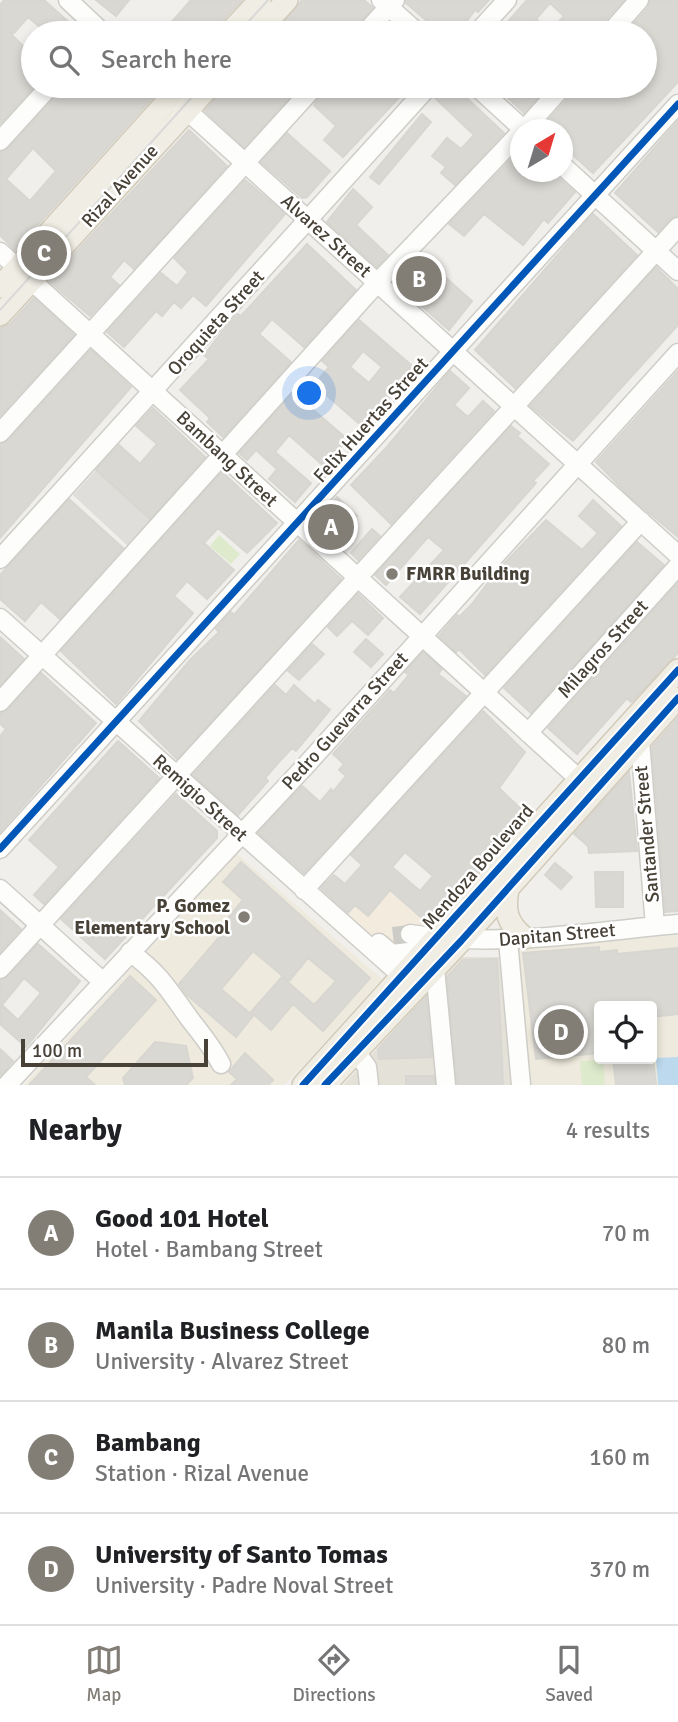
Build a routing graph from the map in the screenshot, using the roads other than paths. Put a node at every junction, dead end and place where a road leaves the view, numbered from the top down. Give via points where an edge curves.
1 (68, 0) edge
2 (260, 0) edge
3 (287, 0) edge
4 (508, 0) edge
5 (639, 0) edge
6 (388, 2) edge
7 (89, 21) edge
8 (240, 21) edge
9 (268, 21) edge
10 (374, 21) edge
11 (406, 21) edge
12 (488, 21) edge
13 (621, 21) edge
14 (39, 98) edge
15 (164, 98) edge
16 (178, 98) edge
17 (199, 98) edge
18 (304, 98) edge
19 (418, 98) edge
20 (489, 98) edge
21 (552, 98) edge
22 (678, 104) edge
23 (187, 111) junction
24 (510, 119) edge
25 (534, 119) edge
26 (0, 141) edge
27 (510, 145) edge
28 (243, 162) junction
29 (573, 175) edge
30 (593, 194) junction
31 (308, 220) junction
32 (678, 227) edge
33 (656, 251) junction
34 (0, 252) edge
35 (678, 271) edge
36 (25, 275) junction
37 (378, 282) junction
38 (0, 287) edge
39 (0, 315) edge
40 (90, 333) junction
41 (454, 351) junction
42 (678, 353) edge
43 (155, 391) junction
44 (514, 405) junction
45 (0, 433) edge
46 (221, 453) junction
47 (578, 464) junction
48 (641, 521) junction
49 (298, 524) junction
50 (678, 555) edge
51 (0, 559) edge
52 (678, 566) edge
53 (357, 578) junction
54 (0, 618) edge
55 (422, 637) junction
56 (41, 655) junction
57 (678, 670) edge
58 (484, 693) junction
59 (678, 698) edge
60 (0, 702) edge
61 (117, 723) junction
62 (528, 733) junction
63 (640, 741) junction
64 (176, 776) junction
65 (579, 779) junction
66 (241, 834) junction
67 (0, 849) edge
68 (0, 889) edge
69 (508, 889) junction
70 (304, 890) junction
71 (39, 925) junction
72 (678, 925) edge
73 (655, 926) junction
74 (517, 939) junction
75 (461, 941) junction
76 (389, 946) junction
77 (130, 952) junction
78 (432, 952) junction
79 (0, 969) edge
80 (402, 975) junction
81 (102, 981) junction
82 (356, 1052) junction
83 (221, 1064) dead end
84 (7, 1085) edge
85 (303, 1085) edge
86 (325, 1085) edge
87 (369, 1085) edge
88 (446, 1085) edge
89 (521, 1085) edge

1 - 7 street
2 - 8 main road
3 - 9 main road
4 - 12 street
5 - 13 street
6 - 10 street
6 - 11 street
14 - 26 street
15 - 36 main road, Rizal Avenue
16 - 23 street, Alvarez Street
17 - 23 main road, Rizal Avenue
18 - 28 street
19 - 31 street, Oroquieta Street
20 - 24 street
21 - 25 street
22 - 30 street, Felix Huertas Street
23 - 28 street, Alvarez Street
23 - 36 main road, Rizal Avenue
27 - 37 street
28 - 31 street, Alvarez Street
28 - 40 street
29 - 30 street
30 - 33 street
30 - 41 street, Felix Huertas Street
31 - 37 street, Alvarez Street
31 - 43 street, Oroquieta Street
32 - 33 street
33 - 35 street
33 - 44 street
34 - 36 street, Bambang Street
36 - 38 main road, Rizal Avenue
36 - 39 main road, Rizal Avenue
36 - 40 street, Bambang Street
37 - 41 street, Alvarez Street
37 - 46 street
40 - 43 street, Bambang Street
40 - 45 street
41 - 44 street, Alvarez Street
41 - 49 street, Felix Huertas Street
42 - 47 street, Pedro Guevarra Street
43 - 46 street, Bambang Street
43 - 51 street, Oroquieta Street
44 - 47 street, Alvarez Street
44 - 53 street
46 - 49 street, Bambang Street
46 - 56 street
47 - 48 street, Alvarez Street
47 - 55 street, Pedro Guevarra Street
48 - 50 street, Alvarez Street
48 - 58 street
49 - 53 street, Bambang Street
49 - 61 street, Felix Huertas Street
52 - 62 street, Milagros Street
53 - 55 street, Bambang Street
53 - 64 street
54 - 56 street, Remigio Street
55 - 58 street, Bambang Street
55 - 66 street, Pedro Guevarra Street
56 - 60 street
56 - 61 street, Remigio Street
57 - 65 main road, Mendoza Boulevard
58 - 62 street, Bambang Street
58 - 70 street
59 - 63 main road, Mendoza Boulevard
61 - 64 street, Remigio Street
61 - 67 street, Felix Huertas Street
62 - 65 street, Bambang Street
63 - 69 main road, Mendoza Boulevard
63 - 73 street, Santander Street
64 - 66 street, Remigio Street
64 - 71 street
65 - 78 main road, Mendoza Boulevard
66 - 70 street, Remigio Street
66 - 77 street, Pedro Guevarra Street
68 - 71 street
69 - 74 main road via 507,916
69 - 75 main road, Mendoza Boulevard
70 - 76 street, Remigio Street
71 - 79 street
71 - 81 street
72 - 73 street, Dapitan Street
73 - 74 street, Dapitan Street
74 - 75 street, Dapitan Street
74 - 89 street
75 - 78 main road, Mendoza Boulevard
75 - 78 street, Dapitan Street
76 - 78 street
76 - 78 street
76 - 80 street, Remigio Street
77 - 81 street, Pedro Guevarra Street
77 - 83 street via 175,994
78 - 80 main road, Mendoza Boulevard
78 - 82 main road, Mendoza Boulevard
78 - 88 street
80 - 85 main road, Mendoza Boulevard
81 - 84 street, Pedro Guevarra Street
82 - 86 main road, Mendoza Boulevard
82 - 87 street via 367,1067

